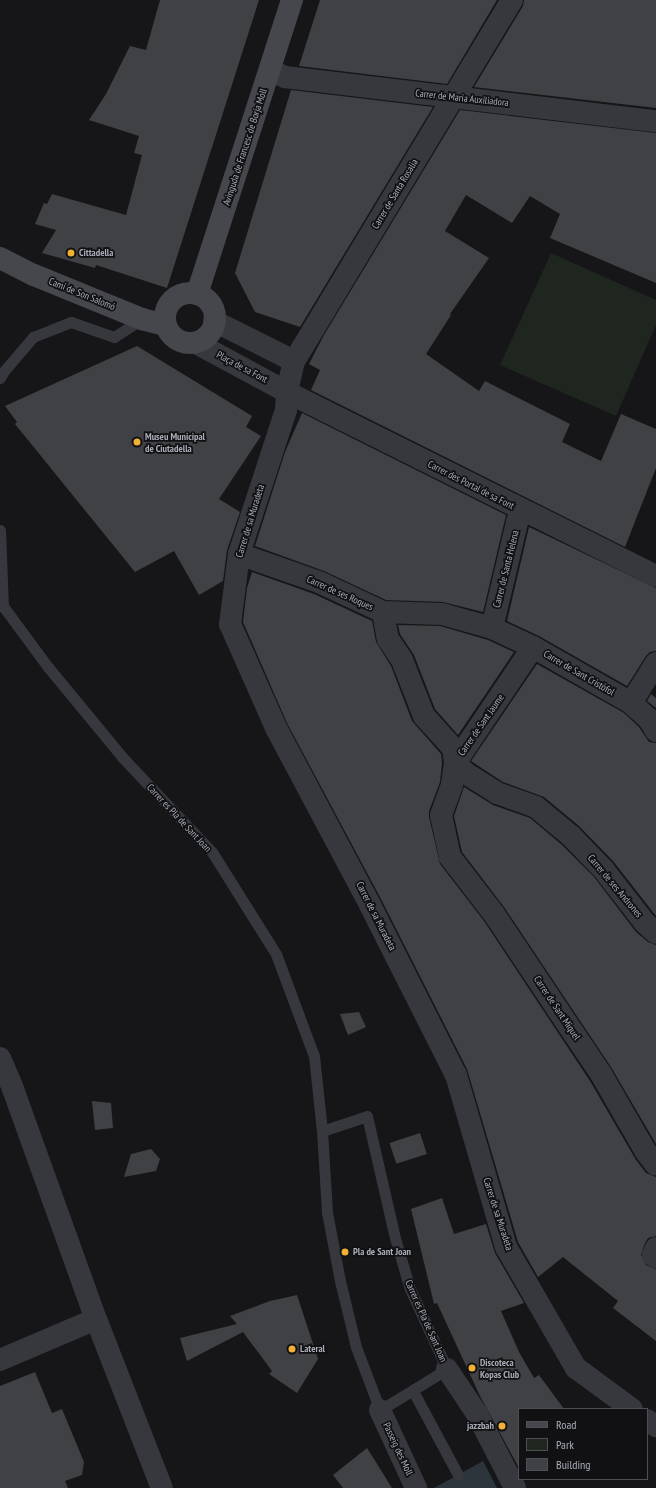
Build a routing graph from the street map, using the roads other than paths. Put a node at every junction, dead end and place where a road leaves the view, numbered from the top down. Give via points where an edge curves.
1 (292, 0) edge
2 (512, 0) edge
3 (270, 70) junction
4 (453, 98) junction
5 (656, 121) edge
6 (0, 258) edge
7 (198, 294) junction
8 (142, 319) junction
9 (214, 321) junction
10 (165, 325) junction
11 (196, 343) junction
12 (294, 361) junction
13 (0, 378) edge
14 (287, 392) junction
15 (522, 511) junction
16 (0, 530) edge
17 (239, 554) junction
18 (656, 576) edge
19 (2, 605) edge
20 (383, 612) junction
21 (492, 628) junction
22 (533, 646) junction
23 (656, 663) edge
24 (631, 703) junction
25 (656, 730) edge
26 (455, 763) junction
27 (450, 857) joint
28 (656, 933) edge
29 (0, 1058) edge
30 (322, 1132) junction
31 (656, 1165) edge
32 (96, 1319) junction
33 (0, 1360) edge
34 (447, 1369) junction
35 (413, 1391) junction
36 (631, 1408) edge
37 (380, 1410) junction
38 (458, 1475) dead end
39 (162, 1488) edge
40 (416, 1488) edge
41 (515, 1488) edge

1 - 3 street, Avinguda de Francesc de Borja Moll
2 - 4 street, Carrer de Santa Rosalia
3 - 4 street, Carrer de Maria Auxiliadora via 285,78
3 - 7 street, Avinguda de Francesc de Borja Moll
4 - 5 street, Carrer de Maria Auxiliadora via 471,98
4 - 12 street, Carrer de Santa Rosalia
6 - 8 street, Camí de Son Salomó via 34,275
7 - 9 street via 211,304
7 - 10 street via 180,294 173,299 168,306
8 - 10 street, Camí de Son Salomó
8 - 13 lane via 114,337 71,322 33,337
9 - 11 street via 207,335
9 - 12 street
10 - 11 street via 175,337
11 - 14 street, Plaça de sa Font
12 - 14 street, Carrer de Santa Rosalia
14 - 15 street, Carrer des Portal de sa Font
14 - 17 street, Carrer de sa Muradeta via 286,410
15 - 18 street, Carrer des Portal de sa Font
15 - 21 street, Carrer de Santa Helena via 517,522
16 - 19 lane
17 - 20 street, Carrer de ses Roques via 319,582
17 - 36 street, Carrer de sa Muradeta via 230,624 276,728 456,1075 506,1247 576,1368
19 - 30 lane, Carrer es Pla de Sant Joan via 48,667 123,758 212,852 276,954 314,1056
20 - 21 street, Carrer de ses Roques via 442,614
20 - 26 street via 388,639 402,660 424,716 453,748
21 - 22 street, Carrer de Sant Cristòfol
22 - 24 street, Carrer de Sant Cristòfol
22 - 26 street, Carrer de Sant Jaume
23 - 24 street
24 - 25 street, Carrer de Sant Cristòfol via 649,719
26 - 27 street, Carrer de Sant Jaume via 452,786 441,816
26 - 28 street, Carrer de ses Andrones via 497,793 536,807 571,836 603,869 645,923
27 - 31 street, Carrer de Sant Miquel via 494,914 601,1074
29 - 32 street
30 - 34 lane, Carrer es Pla de Sant Joan via 367,1116 410,1289
30 - 37 lane, Carrer es Pla de Sant Joan via 327,1212 340,1281 356,1347
32 - 33 street
32 - 39 street
34 - 35 lane
34 - 41 street, Carrer es Pla de Sant Joan via 478,1414
35 - 37 lane
35 - 38 lane
37 - 40 street, Passeig des Moll

